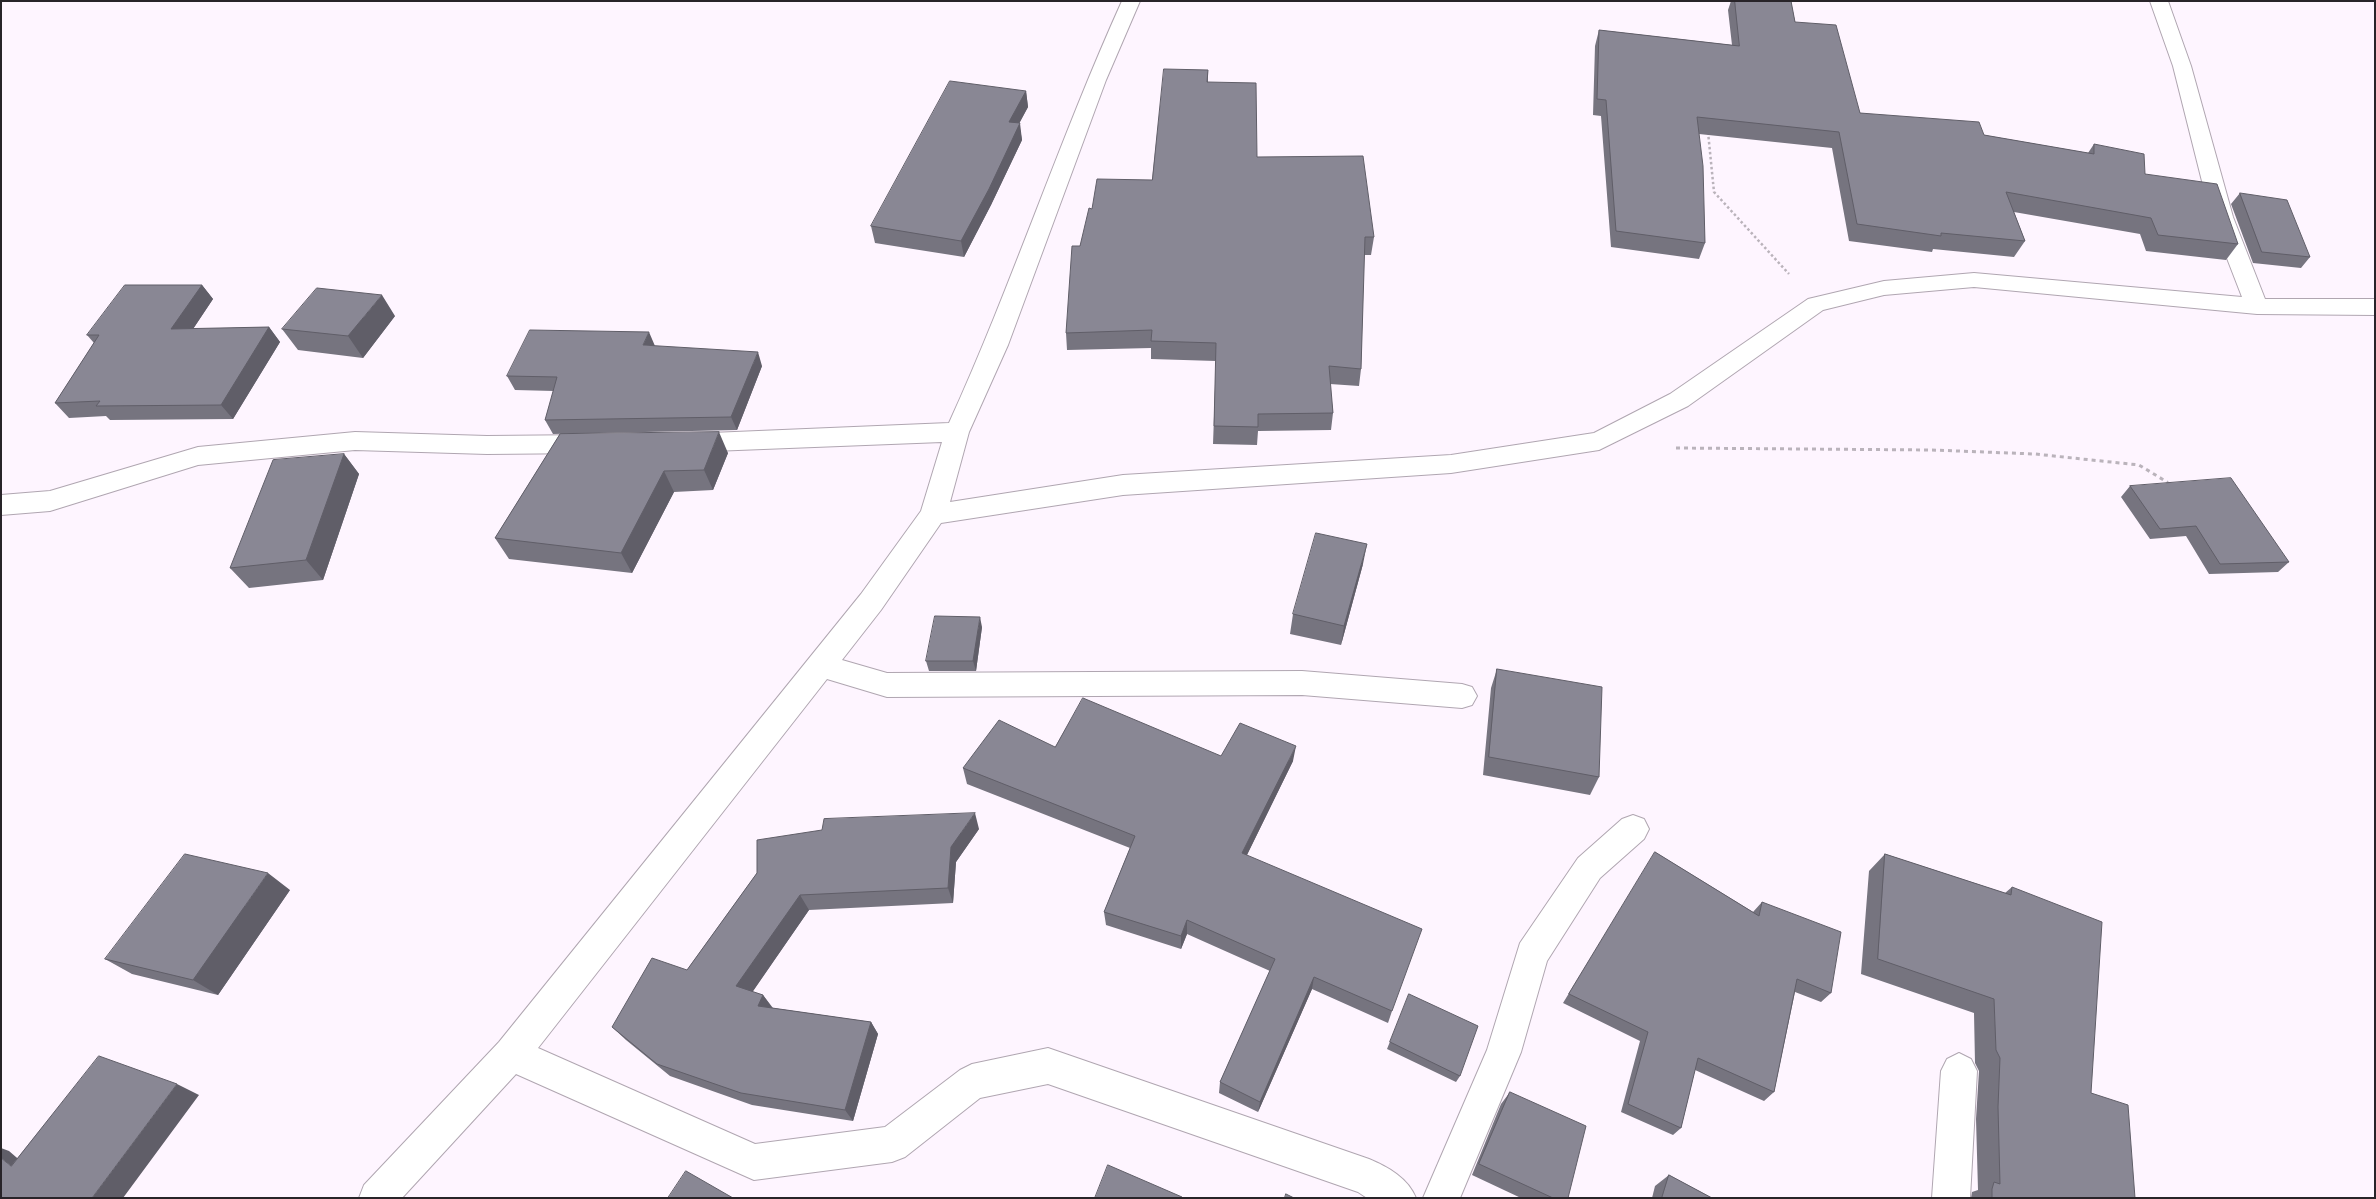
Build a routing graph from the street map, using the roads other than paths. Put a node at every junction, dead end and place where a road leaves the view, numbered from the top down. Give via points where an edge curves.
1 (1131, 1) edge
2 (2159, 1) edge
3 (2257, 306) junction
4 (2375, 307) edge
5 (957, 432) junction
6 (667, 443) edge
7 (617, 444) edge
8 (1, 505) edge
9 (933, 514) junction
10 (820, 665) junction
11 (1462, 696) dead end
12 (1633, 829) dead end
13 (511, 1054) junction
14 (1959, 1072) dead end
15 (377, 1198) edge
16 (1398, 1198) edge
17 (1441, 1198) edge
18 (1951, 1198) edge

1 - 5 street via 1096,80 996,345
2 - 3 street via 2182,66 2222,216
3 - 4 street
3 - 9 street via 1974,280 1884,288 1816,304 1679,400 1599,441 1452,464 1123,485
5 - 6 street
5 - 9 street
7 - 8 street via 355,441 198,456 50,501
9 - 10 street via 871,602
10 - 11 street via 887,685 1302,683
10 - 13 street
12 - 17 street via 1589,868 1532,954 1504,1052
13 - 15 street
13 - 16 street via 754,1162 892,1144 972,1082 1048,1066 1369,1177
14 - 18 street

